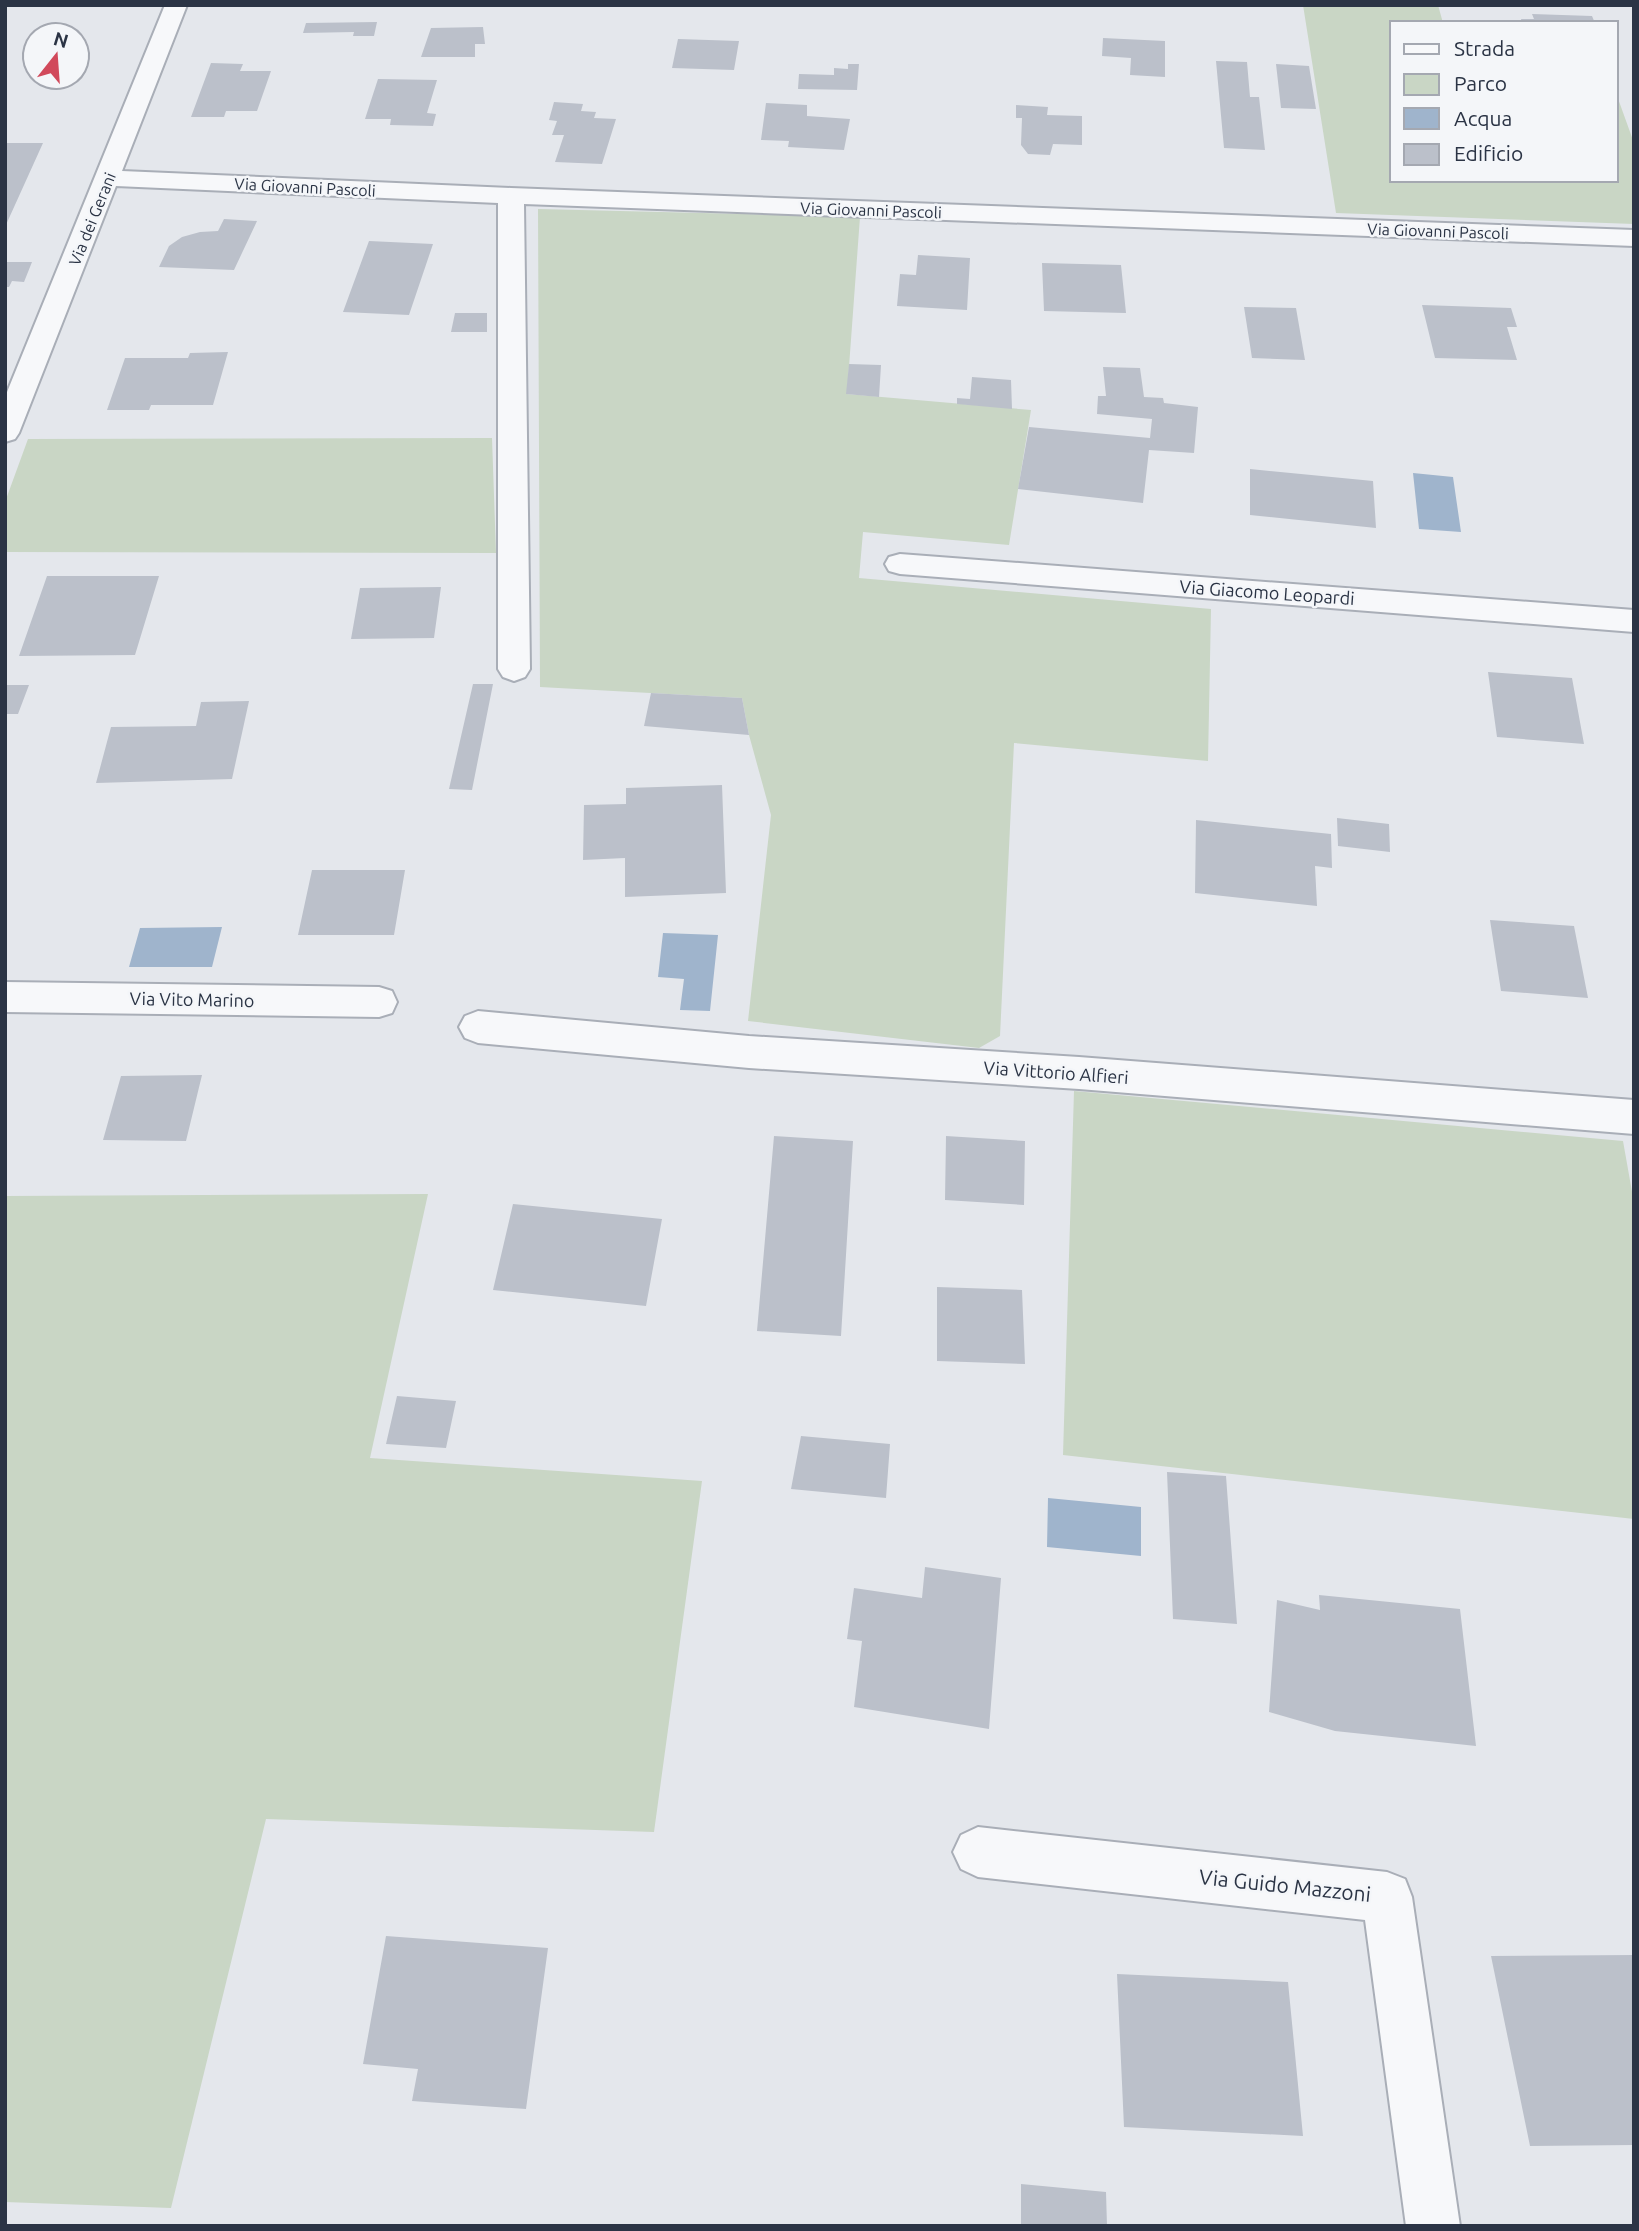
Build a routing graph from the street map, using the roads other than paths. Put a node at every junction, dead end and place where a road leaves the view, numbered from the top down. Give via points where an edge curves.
1 (176, 5) edge
2 (109, 178) junction
3 (511, 196) junction
4 (1634, 239) edge
5 (5, 433) edge
6 (900, 564) dead end
7 (1634, 621) edge
8 (514, 669) dead end
9 (5, 997) edge
10 (379, 1002) dead end
11 (478, 1027) dead end
12 (1634, 1117) edge
13 (978, 1852) dead end
14 (1433, 2226) edge

1 - 2 street, Via dei Gerani
2 - 3 street, Via Giovanni Pascoli
2 - 5 street, Via dei Gerani
3 - 4 street, Via Giovanni Pascoli
3 - 8 street
6 - 7 street, Via Giacomo Leopardi
9 - 10 street, Via Vito Marino
11 - 12 street, Via Vittorio Alfieri via 749,1052
13 - 14 street, Via Guido Mazzoni via 1387,1897

